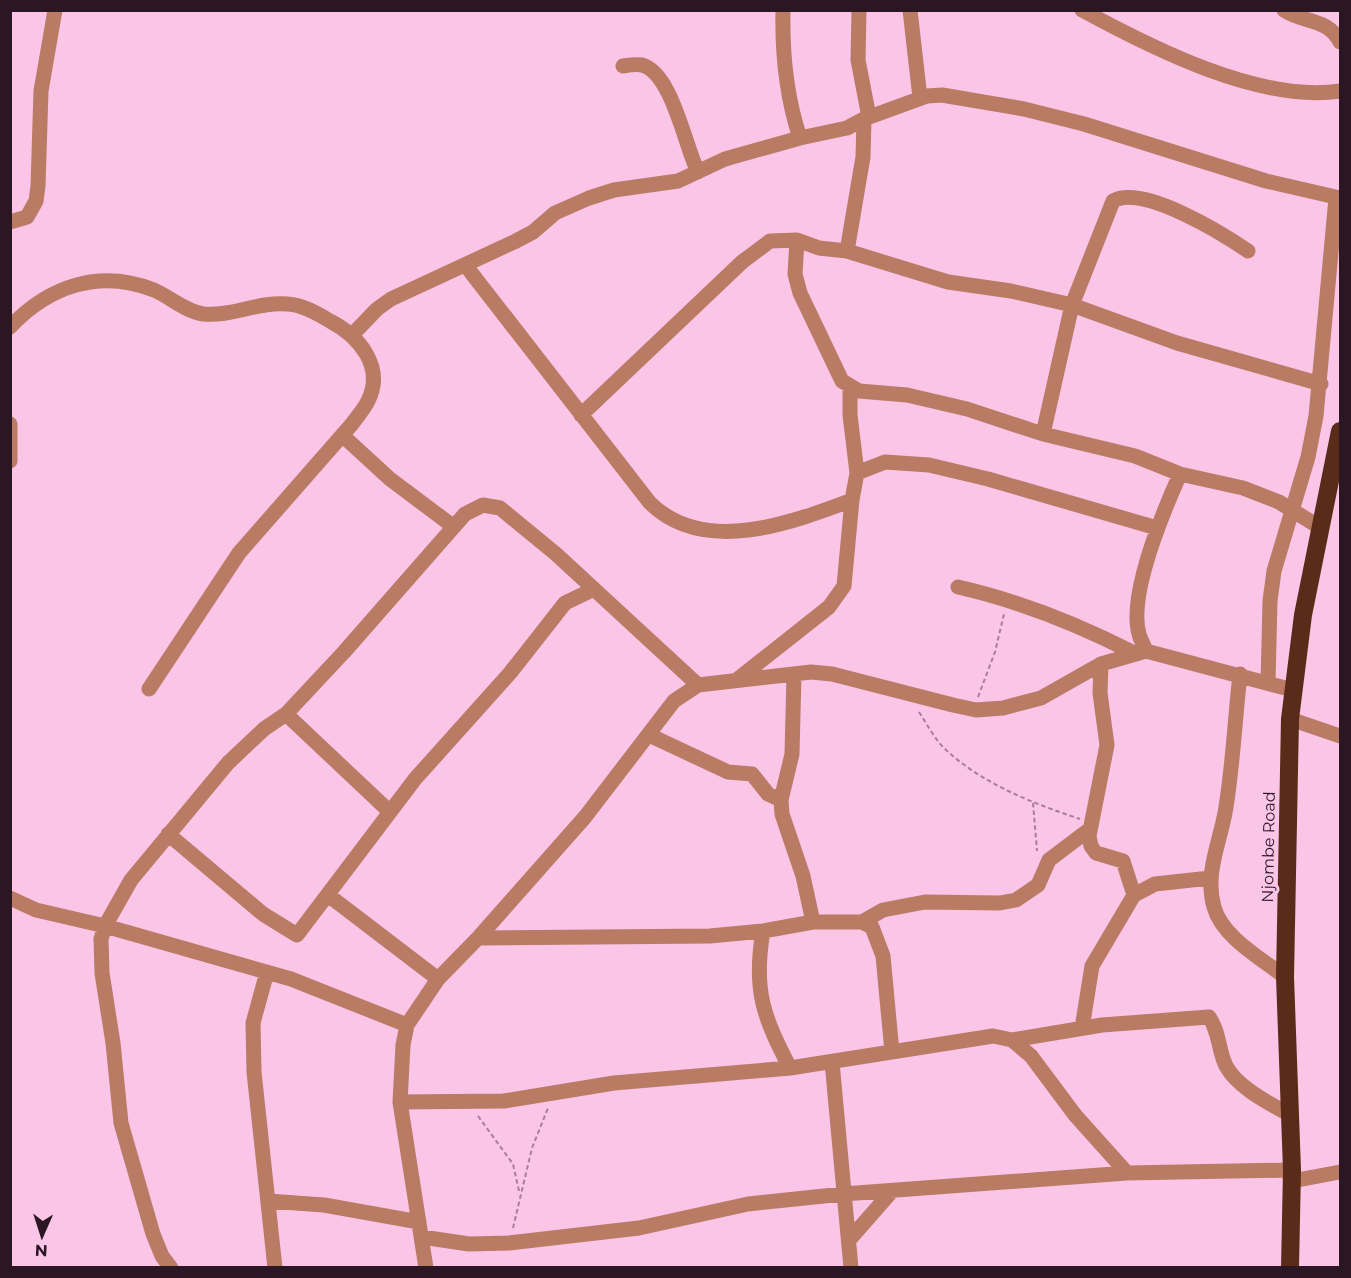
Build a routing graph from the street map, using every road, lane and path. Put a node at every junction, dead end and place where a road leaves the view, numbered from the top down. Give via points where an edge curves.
1 (55, 10) edge
2 (783, 10) edge
3 (860, 10) edge
4 (910, 10) edge
5 (1082, 10) edge
6 (1284, 10) edge
7 (1325, 10) edge
8 (1329, 27) junction
9 (1341, 42) edge
10 (623, 66) dead end
11 (1341, 91) edge
12 (920, 98) junction
13 (866, 118) junction
14 (800, 138) junction
15 (698, 172) junction
16 (1338, 198) edge
17 (10, 222) edge
18 (797, 240) junction
19 (847, 251) junction
20 (1248, 251) dead end
21 (466, 266) junction
22 (1072, 305) junction
23 (10, 327) edge
24 (352, 335) junction
25 (1321, 384) junction
26 (850, 388) junction
27 (581, 415) junction
28 (10, 424) edge
29 (1341, 431) edge
30 (1043, 434) junction
31 (342, 435) junction
32 (10, 461) edge
33 (1337, 466) edge
34 (857, 473) junction
35 (1180, 474) junction
36 (852, 500) junction
37 (1291, 508) junction
38 (454, 527) junction
39 (1157, 528) junction
40 (1321, 528) junction
41 (958, 587) dead end
42 (594, 589) junction
43 (1007, 599) junction
44 (1140, 652) junction
45 (1101, 664) junction
46 (794, 674) junction
47 (1240, 674) junction
48 (737, 680) junction
49 (1268, 683) junction
50 (698, 686) junction
51 (149, 689) dead end
52 (1293, 690) junction
53 (906, 692) junction
54 (976, 710) junction
55 (286, 714) junction
56 (1290, 719) junction
57 (649, 735) junction
58 (1341, 736) edge
59 (781, 800) junction
60 (1033, 804) junction
61 (390, 812) junction
62 (1091, 826) junction
63 (168, 834) junction
64 (1044, 868) junction
65 (1210, 878) junction
66 (328, 895) junction
67 (1134, 895) junction
68 (10, 898) edge
69 (813, 922) junction
70 (862, 922) junction
71 (105, 926) junction
72 (763, 931) junction
73 (478, 938) junction
74 (267, 972) junction
75 (1285, 977) junction
76 (438, 979) junction
77 (407, 1025) junction
78 (1082, 1028) junction
79 (1012, 1040) junction
80 (892, 1052) junction
81 (832, 1062) junction
82 (790, 1068) junction
83 (555, 1093) junction
84 (400, 1102) junction
85 (465, 1102) junction
86 (1290, 1114) junction
87 (1341, 1172) edge
88 (1127, 1173) junction
89 (1292, 1175) junction
90 (892, 1191) junction
91 (520, 1193) junction
92 (843, 1194) junction
93 (268, 1201) junction
94 (421, 1230) junction
95 (849, 1240) junction
96 (509, 1243) junction
97 (275, 1262) edge
98 (171, 1268) edge
99 (262, 1268) edge
100 (426, 1268) edge
101 (851, 1268) edge
102 (1290, 1268) edge

1 - 17 street via 41,91 36,201 27,217
2 - 14 street via 785,69
3 - 13 street via 858,60
4 - 12 street
5 - 11 street via 1140,42 1263,87 1308,94
6 - 8 street
7 - 8 street
8 - 9 street
10 - 15 street via 642,65 650,69 666,88
12 - 13 street
12 - 16 street via 942,95 1024,109 1238,173
13 - 14 street via 847,128
13 - 19 street
14 - 15 street via 725,159
15 - 21 street via 678,181 614,190 589,198 555,213 533,232
16 - 25 street
18 - 19 street via 819,248
18 - 26 street via 795,274 800,293 842,381
18 - 27 street via 770,242 742,262
19 - 22 street via 948,282
20 - 22 street via 1196,218 1129,196 1119,197 1108,211
21 - 24 street via 391,298
21 - 27 street
22 - 25 street via 1177,343
22 - 30 street
23 - 24 street via 35,305 68,288 112,279 128,280 157,291 202,314 272,303 291,304 313,311
24 - 31 street via 371,362 373,383 369,401
25 - 37 street via 1308,457
26 - 30 street via 957,406
26 - 34 street
27 - 36 street via 650,503 679,524 730,531 754,529 788,524
28 - 32 street
29 - 33 highway, Njombe Road
30 - 35 street via 1096,445
31 - 38 street via 390,479
31 - 51 street via 239,553
33 - 40 highway, Njombe Road
34 - 36 street
34 - 39 street via 885,462 929,465 988,478
35 - 37 street via 1243,488
35 - 39 street
36 - 48 street via 844,586 838,598
37 - 40 street
37 - 49 street via 1273,581
38 - 42 street via 465,514 483,505 500,508
38 - 55 street
39 - 44 street via 1142,580 1138,614
40 - 52 highway, Njombe Road
41 - 43 street
42 - 50 street
42 - 61 street via 565,603
43 - 44 street
43 - 54 path
44 - 45 street
44 - 47 street
45 - 54 street via 1041,698
45 - 62 street via 1100,693 1107,745
46 - 48 street
46 - 53 street via 832,674
46 - 59 street via 792,754
47 - 49 street
47 - 65 street via 1226,807
48 - 50 street
49 - 52 street
50 - 57 street via 674,701
52 - 56 highway, Njombe Road
53 - 54 street
53 - 60 path via 944,748 970,768
55 - 61 street
55 - 63 street via 264,729 228,764
56 - 58 street
56 - 75 highway, Njombe Road
57 - 59 street via 728,772 752,774 768,794
57 - 73 street via 585,817
59 - 69 street
60 - 62 path
60 - 64 path via 1035,845
61 - 66 street
62 - 64 street
62 - 67 street via 1091,846 1096,853 1117,857 1126,865
63 - 66 street via 263,914 297,935
63 - 71 street via 131,880
64 - 70 street via 1038,885 1016,900 925,902 883,910
65 - 67 street via 1155,884
65 - 75 street via 1214,908 1227,929
66 - 76 street
67 - 78 street via 1092,966
68 - 71 street via 36,910
69 - 70 street
69 - 72 street
70 - 80 street via 872,927 883,956
71 - 74 street
71 - 98 street via 101,939 102,973 120,1123 153,1234
72 - 73 street via 710,936
72 - 82 street via 758,957 761,1000
73 - 76 street
74 - 77 street
74 - 93 street via 253,1023 254,1072
75 - 86 highway, Njombe Road
76 - 77 street
77 - 84 street via 402,1045
78 - 79 street
78 - 86 street via 1209,1017 1232,1074
79 - 80 street via 993,1036
79 - 88 street via 1031,1056 1075,1115
80 - 81 street
81 - 82 street
81 - 92 street
82 - 83 street via 614,1083
83 - 85 street
83 - 91 path via 532,1148
84 - 85 street
84 - 94 street
85 - 91 path via 490,1129 513,1164
86 - 89 highway, Njombe Road
87 - 89 street
88 - 89 street
88 - 90 street
89 - 102 highway, Njombe Road
90 - 92 street
90 - 95 street
91 - 96 path
92 - 95 street
92 - 96 street via 748,1204 639,1228
93 - 94 street via 324,1205
93 - 97 street
94 - 96 street via 469,1244
94 - 100 street
95 - 101 street
97 - 99 street

